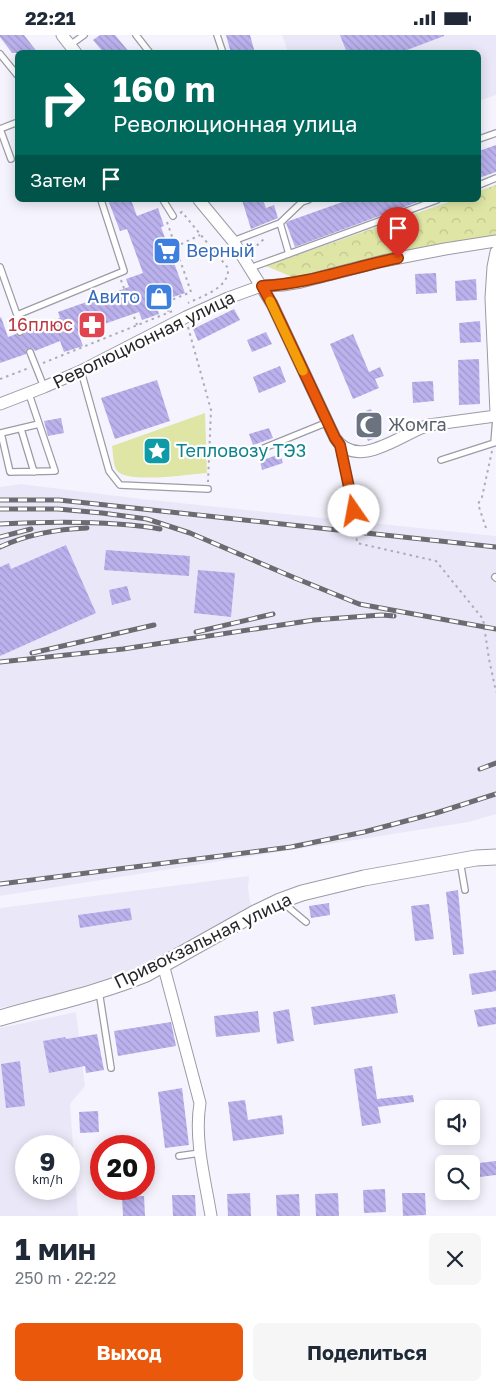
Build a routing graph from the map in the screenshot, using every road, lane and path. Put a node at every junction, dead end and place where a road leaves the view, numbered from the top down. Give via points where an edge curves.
1 (62, 35) edge
2 (84, 35) edge
3 (136, 35) edge
4 (217, 35) edge
5 (73, 49) edge
6 (148, 50) edge
7 (222, 50) edge
8 (0, 54) edge
9 (15, 72) edge
10 (15, 123) edge
11 (0, 129) edge
12 (496, 133) edge
13 (481, 138) edge
14 (11, 159) dead end
15 (496, 178) edge
16 (481, 184) edge
17 (102, 202) edge
18 (164, 202) edge
19 (201, 202) edge
20 (302, 202) edge
21 (431, 202) edge
22 (174, 216) junction
23 (280, 223) junction
24 (201, 235) junction
25 (233, 241) junction
26 (496, 241) edge
27 (176, 247) junction
28 (496, 252) edge
29 (289, 254) junction
30 (0, 267) edge
31 (250, 267) junction
32 (118, 273) junction
33 (262, 286) junction
34 (185, 305) dead end
35 (177, 309) dead end
36 (169, 313) junction
37 (17, 315) junction
38 (186, 317) junction
39 (138, 325) junction
40 (20, 332) dead end
41 (30, 352) dead end
42 (36, 366) junction
43 (80, 371) junction
44 (0, 379) edge
45 (44, 387) junction
46 (29, 394) junction
47 (0, 404) edge
48 (496, 416) edge
49 (328, 422) junction
50 (39, 424) junction
51 (21, 429) junction
52 (494, 443) junction
53 (340, 445) junction
54 (258, 450) dead end
55 (441, 460) dead end
56 (34, 471) junction
57 (208, 489) joint
58 (354, 511) joint
59 (486, 528) dead end
60 (496, 692) edge
61 (496, 857) edge
62 (460, 861) junction
63 (465, 890) dead end
64 (280, 901) junction
65 (306, 922) dead end
66 (163, 964) junction
67 (99, 991) junction
68 (0, 1017) edge
69 (111, 1068) dead end
70 (200, 1153) junction
71 (179, 1156) dead end
72 (211, 1216) edge

1 - 5 street
2 - 5 lane
3 - 6 lane
4 - 7 lane
8 - 9 lane
10 - 11 lane
11 - 14 lane
12 - 13 lane
15 - 16 lane
17 - 32 lane via 124,271
18 - 22 lane
19 - 25 street
20 - 23 lane
21 - 29 lane
22 - 24 path via 182,212
22 - 27 path via 166,219
23 - 25 lane
23 - 29 lane
24 - 27 path
24 - 34 path via 229,273 219,287
25 - 31 street
26 - 33 street, Революционная улица via 383,261 301,282
27 - 36 path via 191,292 164,303
28 - 48 street via 491,298
29 - 31 lane
30 - 37 lane
31 - 33 street
32 - 37 lane
32 - 39 path
33 - 38 street, Революционная улица
33 - 49 street
35 - 36 path
36 - 39 path
37 - 40 lane
38 - 43 street, Революционная улица
38 - 57 path via 211,410
39 - 42 path
41 - 42 lane
42 - 44 path
42 - 45 lane
43 - 45 street, Революционная улица
43 - 57 lane via 110,471 120,485
45 - 46 street, Революционная улица
46 - 47 street, Революционная улица
46 - 50 lane
48 - 52 lane
48 - 53 street via 429,425 382,447 360,453
49 - 53 street
49 - 54 lane
50 - 51 lane
50 - 56 lane via 55,471
51 - 56 lane
51 - 56 lane via 0,433 10,472
52 - 55 lane
52 - 59 path via 478,503
53 - 58 lane
58 - 60 path via 357,543 436,561 484,619
61 - 62 main road, Привокзальная улица
62 - 63 lane
62 - 64 main road, Привокзальная улица via 335,884
64 - 65 lane
64 - 66 main road, Привокзальная улица
66 - 67 main road, Привокзальная улица via 146,974
66 - 70 street via 200,1103
67 - 68 main road, Привокзальная улица
67 - 69 lane
70 - 71 lane
70 - 72 street

